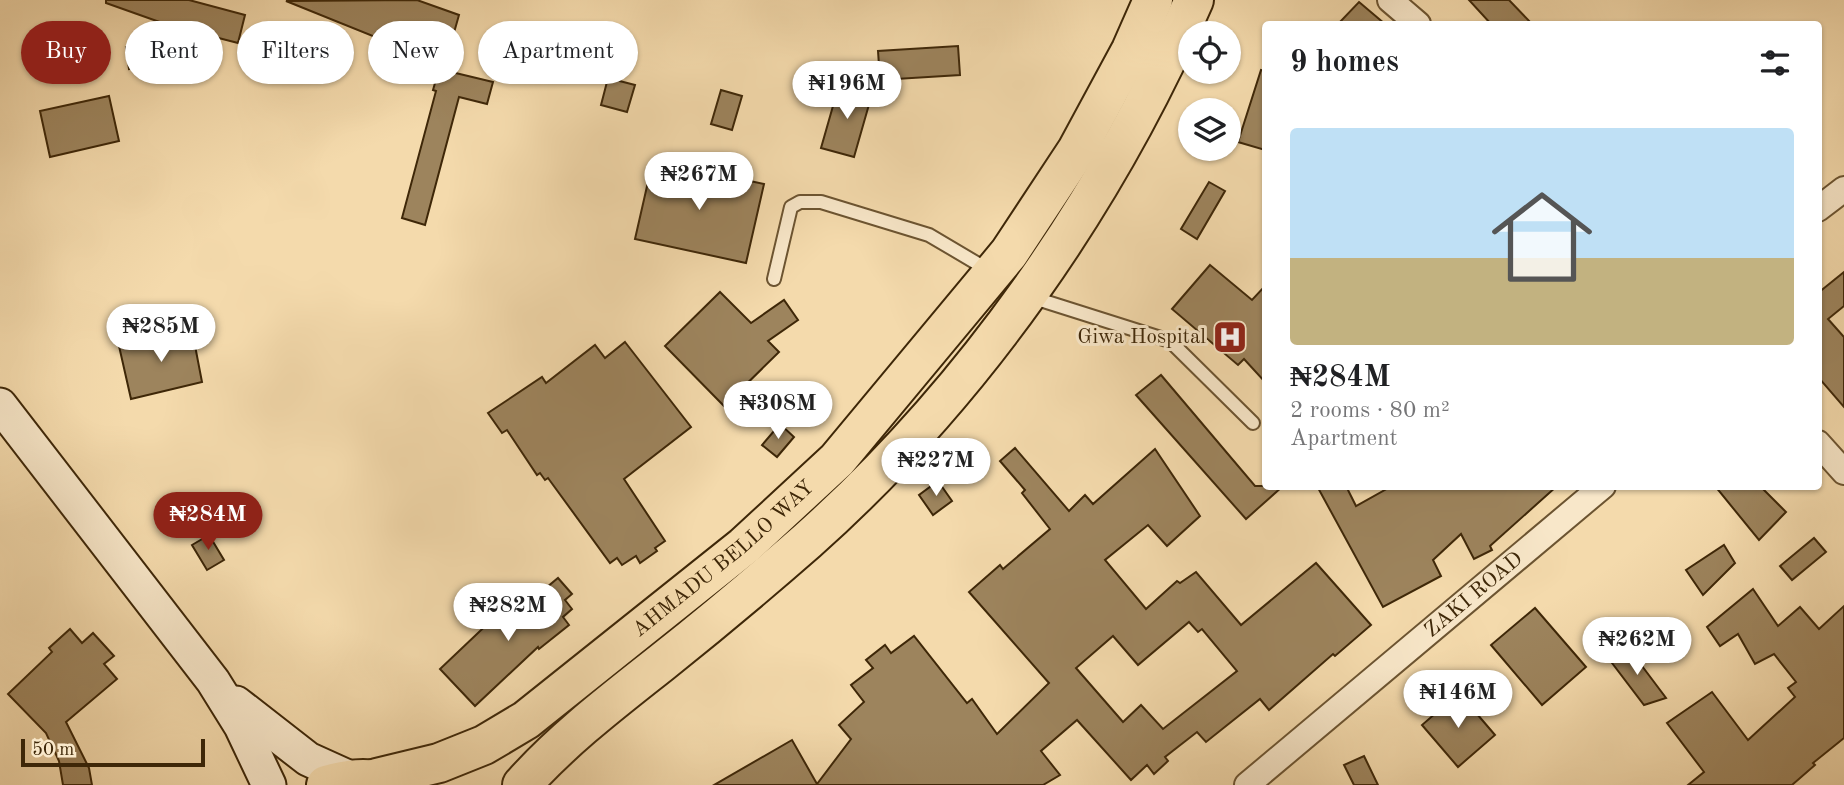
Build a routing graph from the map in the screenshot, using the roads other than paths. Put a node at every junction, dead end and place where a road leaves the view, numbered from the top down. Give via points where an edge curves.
1 (1153, 0) edge
2 (1194, 0) edge
3 (1391, 0) edge
4 (1415, 21) edge
5 (1844, 189) edge
6 (1822, 206) edge
7 (993, 273) junction
8 (774, 279) dead end
9 (1024, 295) junction
10 (0, 405) edge
11 (1253, 423) dead end
12 (1822, 447) edge
13 (1844, 472) edge
14 (1598, 490) edge
15 (213, 681) junction
16 (364, 782) edge
17 (269, 785) edge
18 (522, 785) edge
19 (1247, 785) edge

1 - 7 main road, AHMADU BELLO WAY via 1077,150
2 - 9 main road, AHMADU BELLO WAY via 1120,151
3 - 4 street
5 - 6 street
7 - 8 lane via 929,234 821,202 800,202 791,207
7 - 16 main road, AHMADU BELLO WAY via 837,460 744,546 484,746
9 - 11 lane via 1170,341
9 - 18 main road, AHMADU BELLO WAY via 894,455 818,531 564,743
10 - 15 main road
12 - 13 street
14 - 19 street, ZAKI ROAD
15 - 16 main road via 249,716 308,759
15 - 17 main road

